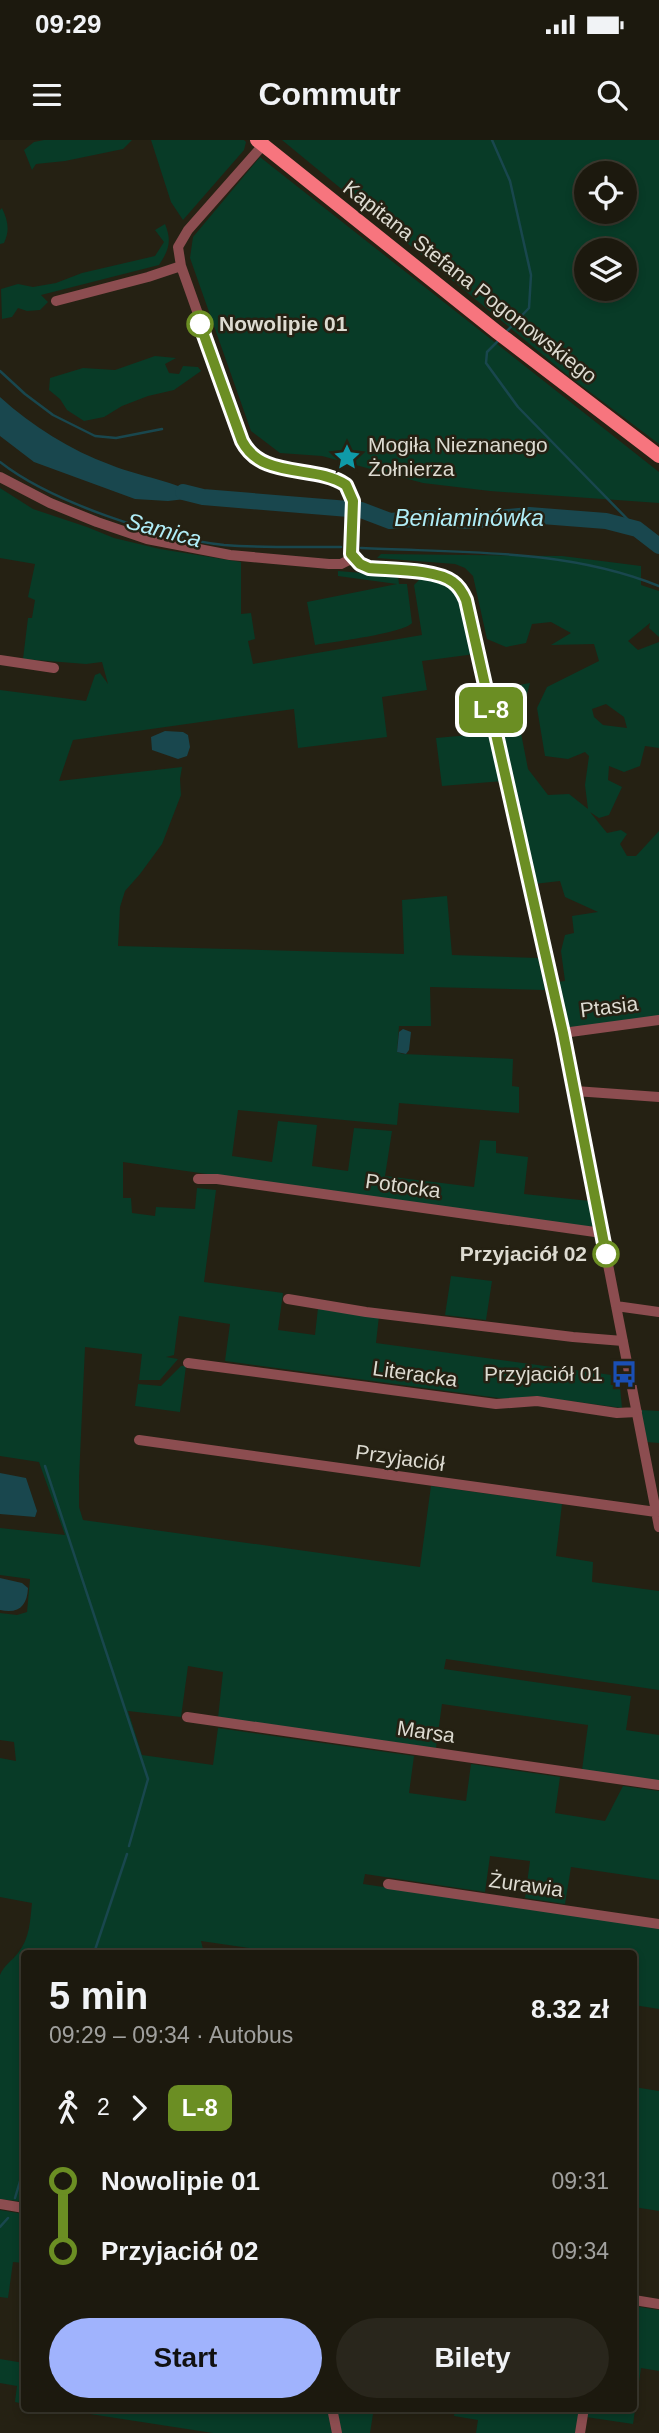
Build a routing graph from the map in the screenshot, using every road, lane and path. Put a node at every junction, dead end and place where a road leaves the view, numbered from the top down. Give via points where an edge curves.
1 (260, 142) edge
2 (181, 266) junction
3 (56, 301) dead end
4 (659, 456) edge
5 (0, 477) edge
6 (353, 558) junction
7 (0, 660) edge
8 (54, 667) dead end
9 (659, 1020) edge
10 (563, 1033) junction
11 (575, 1091) junction
12 (659, 1097) edge
13 (198, 1179) dead end
14 (602, 1233) junction
15 (288, 1299) dead end
16 (616, 1306) junction
17 (659, 1312) edge
18 (623, 1341) junction
19 (188, 1363) dead end
20 (637, 1412) junction
21 (139, 1440) dead end
22 (656, 1512) junction
23 (659, 1527) edge
24 (187, 1717) dead end
25 (659, 1785) edge
26 (388, 1884) dead end
27 (659, 1924) edge
28 (0, 2204) edge
29 (21, 2208) edge
30 (637, 2300) edge
31 (659, 2304) edge
32 (333, 2412) edge
33 (583, 2412) edge
34 (337, 2433) edge
35 (580, 2433) edge

1 - 2 street via 188,230 178,247
1 - 4 main road, Kapitana Stefana Pogonowskiego
2 - 3 street
2 - 6 street via 242,441 253,457 265,463 342,482 349,489
5 - 6 street via 97,523 181,548 329,564
6 - 10 street via 369,568 451,580 466,600
7 - 8 street
9 - 10 street, Ptasia
10 - 11 street
11 - 12 street
11 - 14 street
13 - 14 street, Potocka
14 - 16 street
15 - 18 street
16 - 17 street
16 - 18 street
18 - 20 street
19 - 20 street, Literacka via 496,1404 537,1401
20 - 22 street
21 - 22 street, Przyjaciół
22 - 23 street
24 - 25 street, Marsa
26 - 27 street, Żurawia
28 - 29 street
30 - 31 street
32 - 34 street
33 - 35 street

